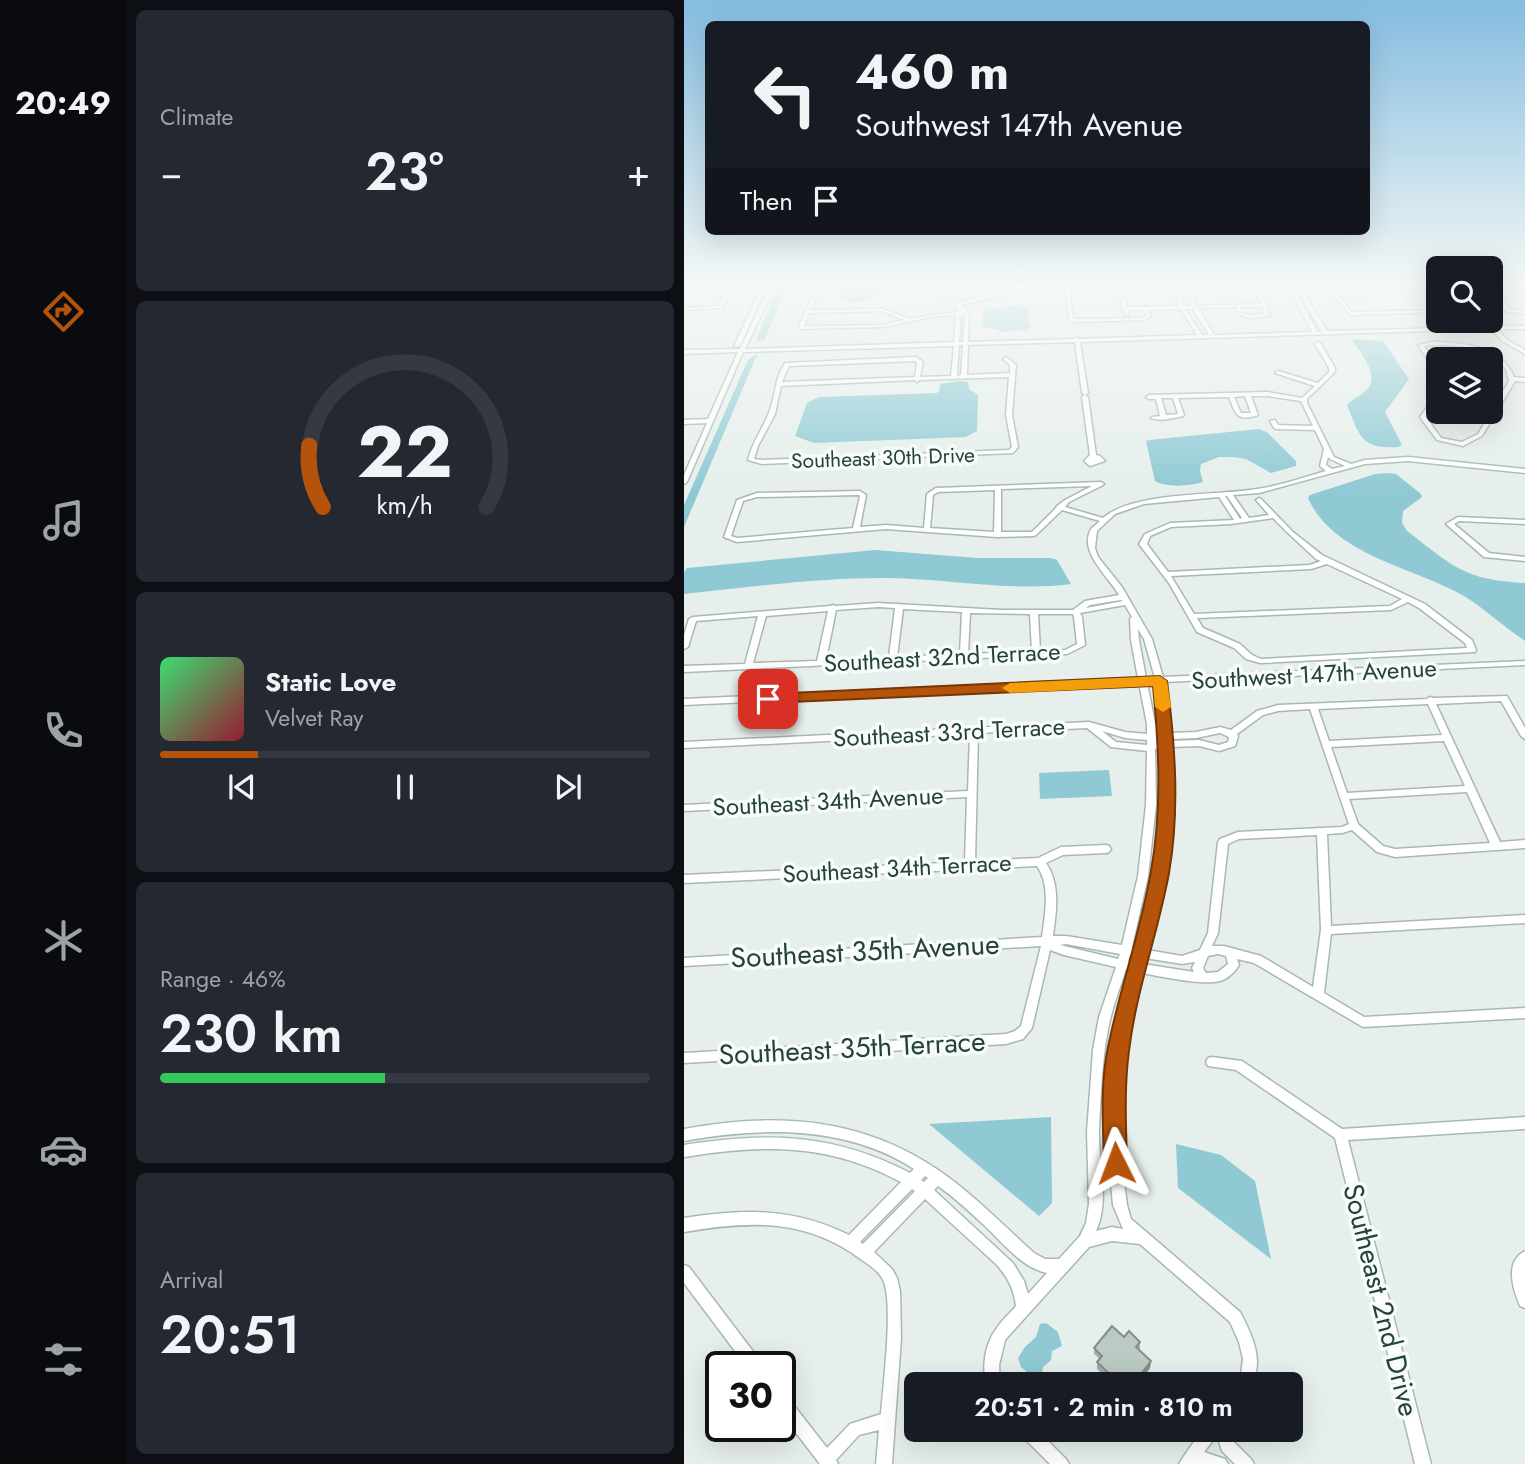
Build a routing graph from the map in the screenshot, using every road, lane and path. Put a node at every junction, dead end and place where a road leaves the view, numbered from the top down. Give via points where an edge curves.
1 (738, 356) edge
2 (1079, 356) edge
3 (1325, 356) edge
4 (956, 358) joint
5 (965, 358) joint
6 (1006, 359) dead end
7 (1503, 366) edge
8 (1278, 373) dead end
9 (1013, 375) junction
10 (954, 377) junction
11 (964, 377) junction
12 (1512, 377) junction
13 (1525, 378) edge
14 (917, 380) junction
15 (778, 384) junction
16 (1319, 385) junction
17 (1248, 394) junction
18 (1231, 395) junction
19 (1149, 397) dead end
20 (1158, 397) junction
21 (1175, 397) junction
22 (1503, 399) edge
23 (1304, 400) junction
24 (1154, 418) dead end
25 (1164, 418) junction
26 (1273, 421) dead end
27 (710, 423) junction
28 (684, 424) edge
29 (1428, 424) edge
30 (1487, 424) edge
31 (1316, 428) junction
32 (1093, 457) dead end
33 (1328, 457) junction
34 (1349, 465) junction
35 (1525, 470) edge
36 (1331, 471) junction
37 (684, 482) edge
38 (1069, 485) junction
39 (998, 487) junction
40 (1081, 493) junction
41 (1226, 496) junction
42 (1259, 500) dead end
43 (1062, 505) junction
44 (1237, 513) junction
45 (1274, 516) junction
46 (1105, 518) junction
47 (1247, 520) junction
48 (1238, 522) junction
49 (1525, 522) edge
50 (927, 528) junction
51 (856, 529) junction
52 (997, 535) junction
53 (1525, 559) edge
54 (1327, 561) junction
55 (1166, 574) junction
56 (1409, 599) junction
57 (1124, 600) junction
58 (899, 606) junction
59 (833, 607) junction
60 (966, 610) junction
61 (1034, 611) junction
62 (1075, 612) junction
63 (763, 613) junction
64 (1193, 616) junction
65 (1134, 618) junction
66 (684, 646) edge
67 (1036, 653) junction
68 (965, 656) junction
69 (893, 659) junction
70 (821, 663) junction
71 (1525, 663) edge
72 (748, 666) junction
73 (684, 668) edge
74 (1160, 681) junction
75 (1145, 682) junction
76 (1430, 700) junction
77 (684, 702) edge
78 (1313, 706) junction
79 (1151, 724) junction
80 (974, 730) junction
81 (1210, 731) junction
82 (1232, 734) junction
83 (1525, 736) edge
84 (1447, 737) junction
85 (1151, 742) junction
86 (1327, 744) junction
87 (684, 745) edge
88 (1166, 745) junction
89 (1208, 746) junction
90 (1470, 789) junction
91 (972, 794) junction
92 (1344, 796) junction
93 (684, 808) edge
94 (1354, 826) junction
95 (1322, 831) junction
96 (1525, 844) edge
97 (1497, 845) junction
98 (1106, 849) dead end
99 (1040, 862) junction
100 (969, 864) junction
101 (684, 879) edge
102 (1525, 919) edge
103 (1326, 930) junction
104 (1213, 933) junction
105 (1046, 943) junction
106 (1228, 952) junction
107 (1142, 955) junction
108 (1203, 955) junction
109 (1124, 957) junction
110 (1184, 960) junction
111 (684, 962) edge
112 (1260, 962) junction
113 (1139, 968) junction
114 (1232, 968) junction
115 (1184, 976) junction
116 (1203, 978) junction
117 (1318, 995) junction
118 (1525, 1013) edge
119 (684, 1058) edge
120 (1212, 1062) dead end
121 (1525, 1123) edge
122 (684, 1135) edge
123 (1340, 1135) junction
124 (684, 1151) edge
125 (924, 1168) junction
126 (938, 1177) junction
127 (911, 1181) junction
128 (926, 1192) junction
129 (872, 1220) junction
130 (684, 1225) edge
131 (884, 1232) junction
132 (1144, 1240) junction
133 (1085, 1241) junction
134 (850, 1243) junction
135 (863, 1253) junction
136 (1522, 1262) edge
137 (1063, 1266) junction
138 (684, 1272) edge
139 (1525, 1301) edge
140 (1024, 1310) junction
141 (744, 1351) edge
142 (992, 1372) edge
143 (1247, 1372) edge
144 (796, 1420) edge
145 (887, 1420) junction
146 (1038, 1442) edge
147 (1202, 1442) edge
148 (1226, 1442) edge
149 (1189, 1460) edge
150 (828, 1462) edge
151 (884, 1464) edge
152 (1061, 1464) edge
153 (1220, 1464) edge
154 (1246, 1464) edge
155 (1423, 1464) edge

1 - 27 street
2 - 32 street
3 - 16 street via 1332,368
4 - 5 street
4 - 10 street
5 - 11 street
6 - 9 street via 1013,365
7 - 12 street
8 - 16 street
9 - 11 street
9 - 15 street, Southeast 30th Drive via 1009,415 1014,451 752,461 772,416
10 - 11 street
10 - 14 street
12 - 13 street
12 - 22 street
14 - 15 street
14 - 15 street via 920,362 916,359 792,362 785,365
16 - 23 street
17 - 18 street
17 - 18 street via 1255,415 1239,415
17 - 23 street
18 - 21 street
19 - 20 street
20 - 21 street
20 - 25 street
21 - 25 street via 1181,415
23 - 31 street
24 - 25 street
26 - 31 street via 1281,429
27 - 28 street
27 - 37 street
29 - 30 street via 1438,439 1457,444 1480,435
31 - 33 street
33 - 34 street
33 - 36 street via 1323,466
34 - 35 street via 1408,459
34 - 36 street
36 - 41 street
38 - 39 street
38 - 40 street
38 - 40 street via 1100,484
39 - 50 street via 931,493
39 - 52 street
40 - 43 street
41 - 44 street
41 - 46 street via 1143,502
42 - 45 street
43 - 46 street
43 - 52 street via 1038,533
44 - 47 street
44 - 48 street
45 - 47 street
45 - 54 street
46 - 57 street via 1094,530 1091,548
47 - 48 street
48 - 55 street via 1170,525 1152,531 1143,544
49 - 53 street via 1451,521 1450,527 1487,555
50 - 51 street
50 - 52 street
51 - 51 street via 860,493 744,498 728,533 730,539
54 - 55 street via 1310,567
54 - 56 street
55 - 64 street
56 - 64 street via 1391,608
56 - 64 street via 1469,642 1473,650 1254,660 1238,646 1200,630
57 - 62 street
57 - 65 street
58 - 59 street
58 - 60 street
58 - 69 street
59 - 63 street
59 - 70 street
60 - 61 street
60 - 68 street
61 - 62 street
61 - 67 street
62 - 67 street, Southeast 32nd Terrace via 1081,645 1074,651
63 - 66 street via 693,619
63 - 72 street
65 - 74 street via 1148,639
65 - 75 street
67 - 68 street, Southeast 32nd Terrace
68 - 69 street, Southeast 32nd Terrace
69 - 70 street, Southeast 32nd Terrace
70 - 72 street, Southeast 32nd Terrace
71 - 74 street, Southwest 147th Avenue
72 - 73 street, Southeast 32nd Terrace
74 - 75 street, Southwest 147th Avenue
74 - 88 street
75 - 77 street, Southwest 147th Avenue
75 - 79 street
76 - 78 street
76 - 83 street via 1504,698
76 - 84 street
78 - 82 street via 1268,709
78 - 86 street
79 - 85 street
79 - 88 street
80 - 85 street, Southeast 33rd Terrace via 1089,725 1114,745
80 - 87 street, Southeast 33rd Terrace
80 - 91 street
81 - 82 street
81 - 88 street
81 - 89 street
82 - 89 street via 1234,741 1227,747
84 - 86 street
84 - 90 street
85 - 88 street
85 - 109 street via 1151,805 1143,876
86 - 92 street
88 - 89 street
88 - 107 street via 1160,872
90 - 92 street
90 - 97 street
91 - 93 street, Southeast 34th Avenue
91 - 100 street
92 - 94 street
94 - 95 street
94 - 97 street via 1380,849 1395,853
95 - 103 street
95 - 104 street via 1238,836 1223,842
96 - 97 street
98 - 99 street, Southeast 34th Terrace via 1061,851
99 - 100 street, Southeast 34th Terrace
99 - 105 street via 1049,875 1051,929
100 - 101 street, Southeast 34th Terrace
102 - 103 street
103 - 117 street
104 - 106 street
104 - 108 street
105 - 109 street, Southeast 35th Avenue via 1064,951
105 - 111 street, Southeast 35th Avenue
105 - 119 street, Southeast 35th Terrace via 1026,1028 1019,1035
106 - 108 street via 1213,949
106 - 112 street
106 - 114 street
107 - 109 street, Southeast 35th Avenue
107 - 110 street, Southeast 35th Avenue
107 - 113 street
108 - 110 street, Southeast 35th Avenue
108 - 116 street via 1197,968
109 - 113 street, Southeast 35th Avenue
109 - 133 street via 1099,1050 1093,1132 1096,1204
110 - 115 street
112 - 114 street
112 - 117 street
113 - 115 street, Southeast 35th Avenue
113 - 132 street via 1118,1048 1113,1142 1120,1205 1126,1223
114 - 116 street via 1216,978
115 - 116 street, Southeast 35th Avenue
117 - 118 street via 1363,1022
120 - 123 street via 1238,1065
121 - 123 street
122 - 125 street via 735,1126 809,1128 879,1144
123 - 155 street, Southeast 2nd Drive
124 - 127 street via 742,1142 814,1144 846,1152
125 - 126 street
125 - 127 street
126 - 128 street
126 - 137 street via 1029,1258 1044,1266
127 - 128 street
127 - 129 street
128 - 131 street
128 - 140 street via 1016,1275
129 - 131 street
129 - 134 street
130 - 134 street via 757,1216 830,1231
131 - 135 street
132 - 133 street via 1112,1234
132 - 143 street via 1235,1317 1245,1334
133 - 137 street
134 - 135 street
135 - 145 street via 890,1278 895,1307
136 - 139 street via 1517,1275
137 - 140 street
138 - 141 street
140 - 142 street via 1000,1335
144 - 150 street
145 - 150 street via 855,1429
145 - 151 street
146 - 152 street
147 - 149 street
148 - 154 street
149 - 153 street

